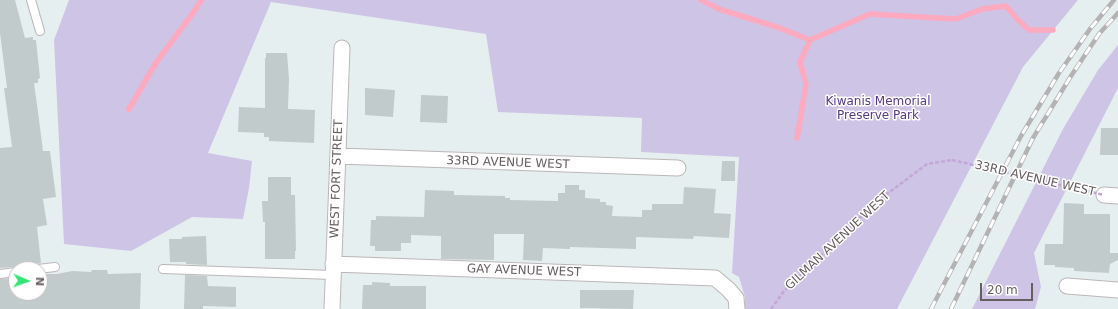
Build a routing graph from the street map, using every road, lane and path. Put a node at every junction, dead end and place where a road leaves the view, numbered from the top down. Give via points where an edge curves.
1 (31, 0) edge
2 (40, 31) dead end
3 (342, 48) dead end
4 (338, 156) junction
5 (952, 160) joint
6 (678, 168) dead end
7 (1111, 196) edge
8 (55, 267) dead end
9 (48, 268) edge
10 (163, 269) dead end
11 (333, 270) junction
12 (1067, 286) dead end
13 (1118, 290) edge
14 (332, 309) edge
15 (737, 309) edge
16 (771, 309) edge

1 - 2 lane
3 - 4 street, WEST FORT STREET
4 - 6 street, 33RD AVENUE WEST
4 - 11 street, WEST FORT STREET
5 - 7 path, 33RD AVENUE WEST, bridge
5 - 16 path, GILMAN AVENUE WEST via 928,164 875,203 784,291
8 - 9 lane
10 - 11 lane
11 - 14 street, WEST FORT STREET
11 - 15 street, GAY AVENUE WEST via 714,278 728,288 736,298
12 - 13 street

